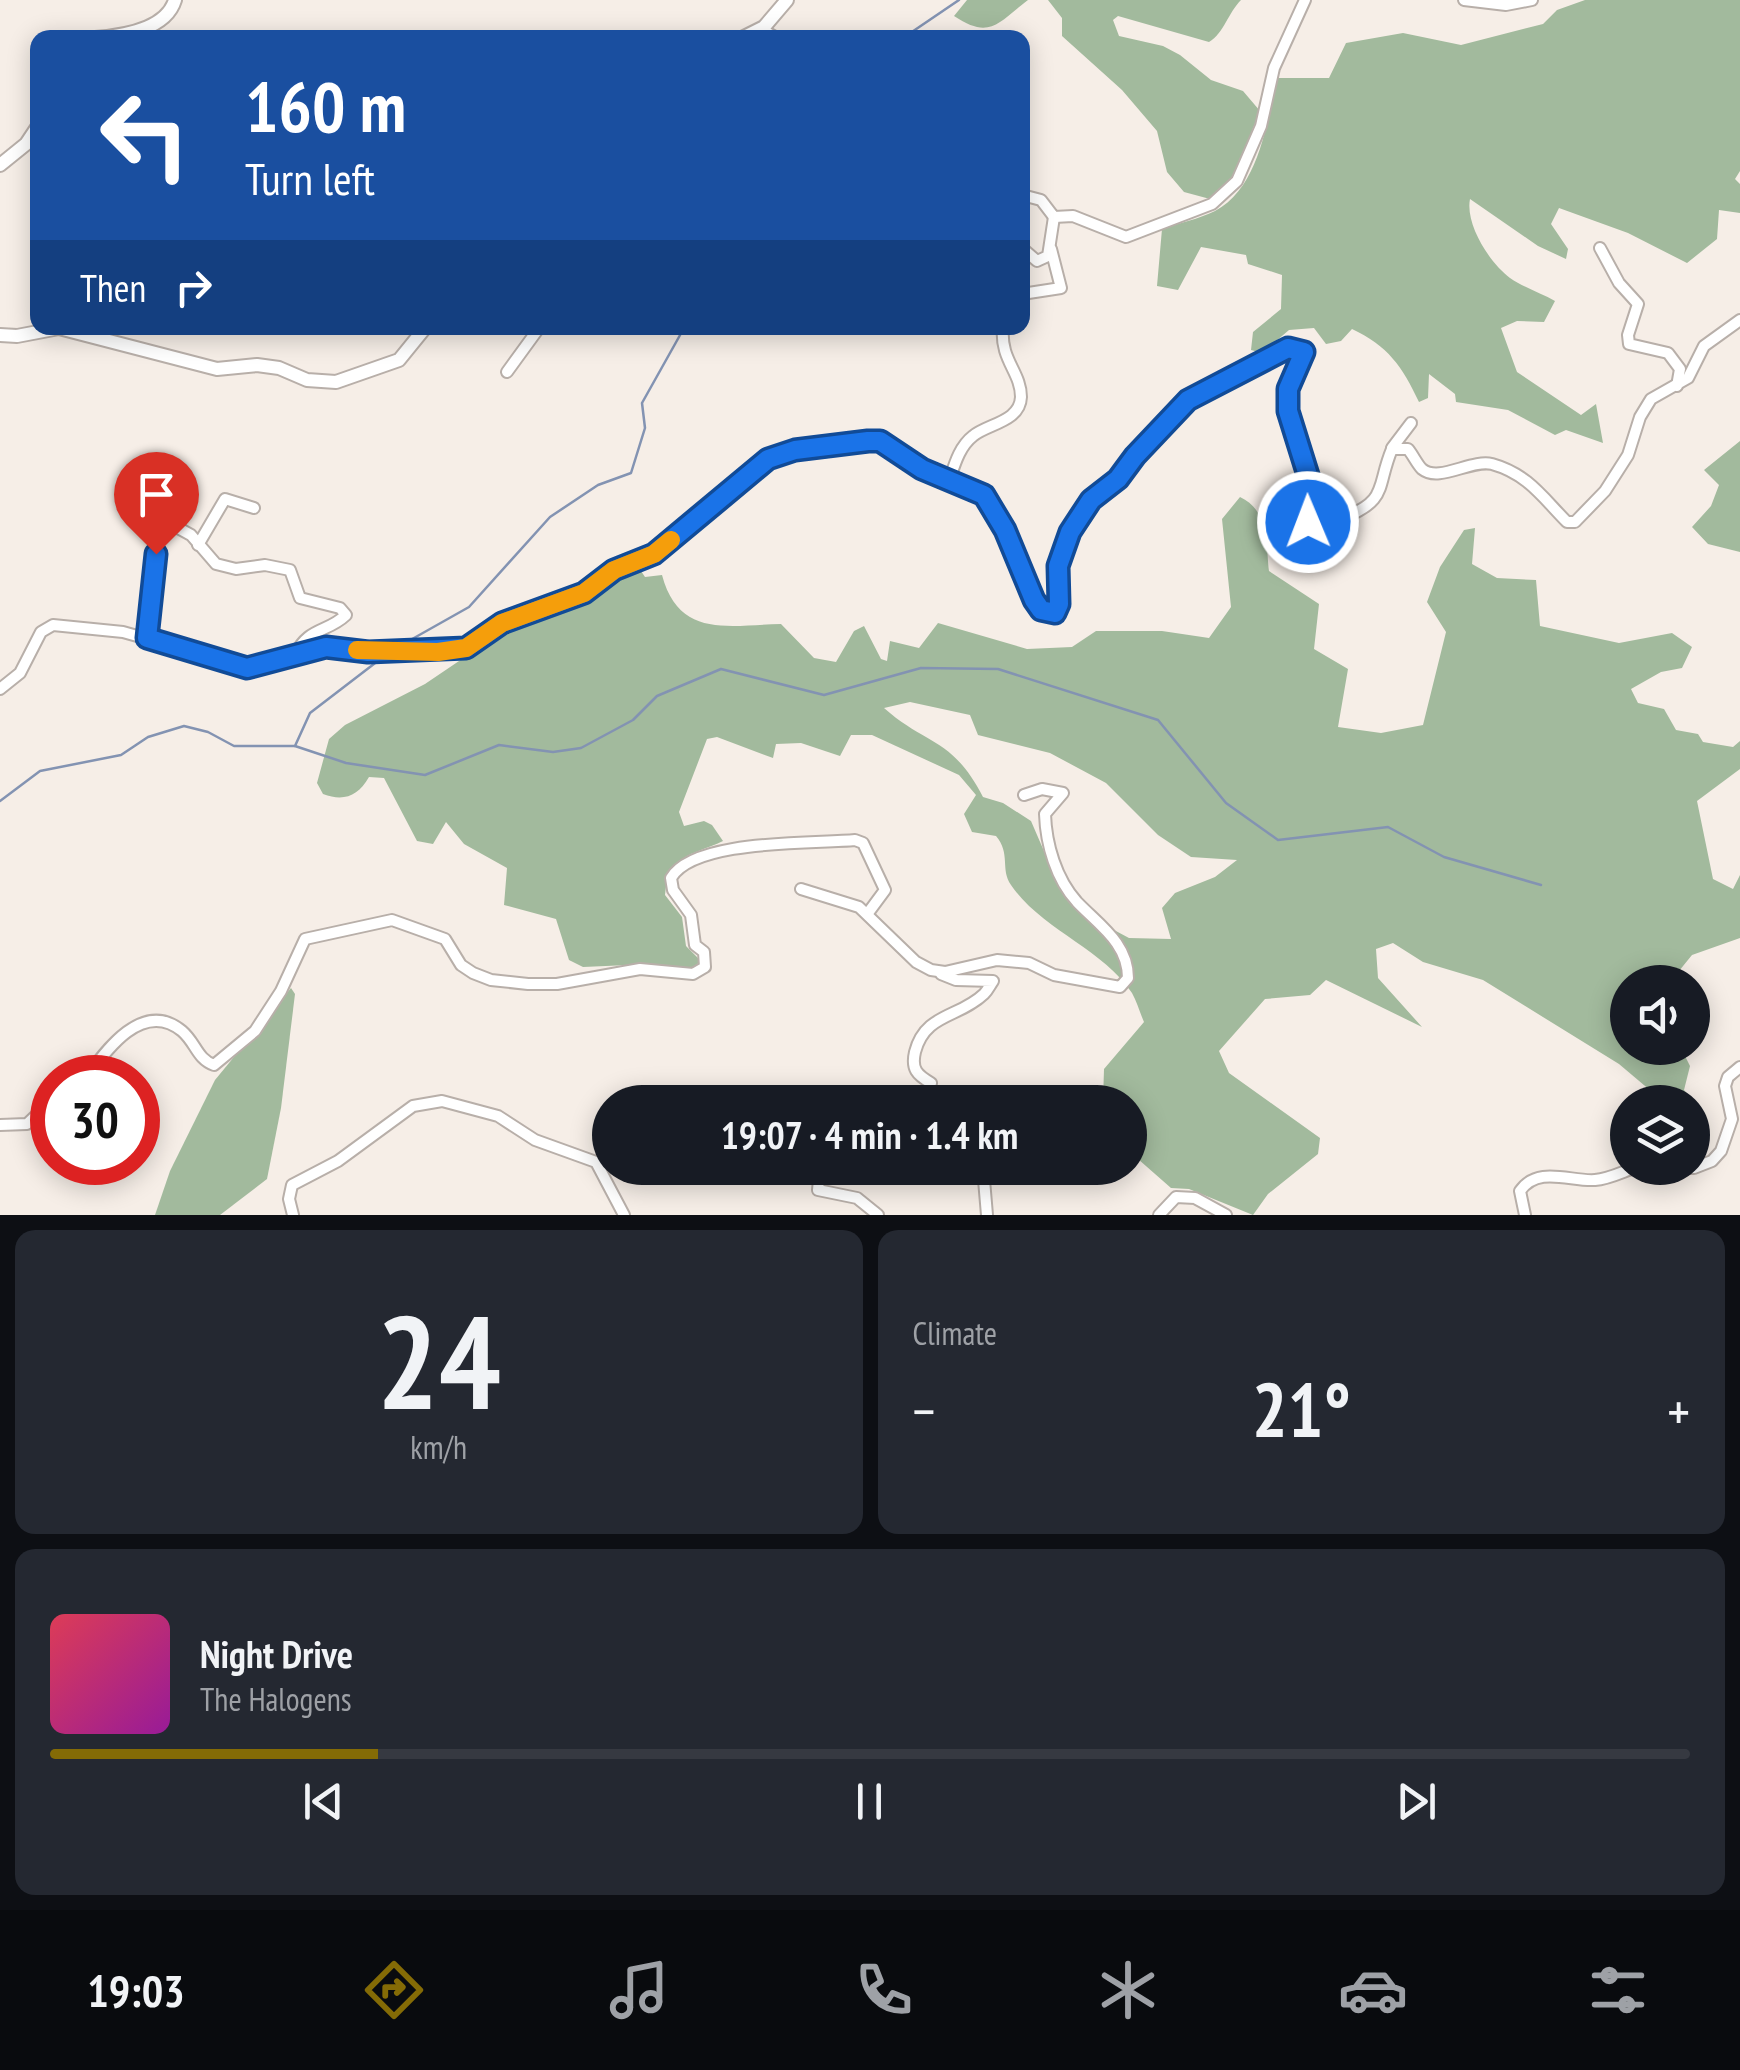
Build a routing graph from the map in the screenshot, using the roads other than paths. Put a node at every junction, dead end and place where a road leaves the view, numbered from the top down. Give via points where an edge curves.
1 (175, 0) edge
2 (787, 0) edge
3 (1305, 0) edge
4 (1464, 0) edge
5 (1532, 0) edge
6 (761, 28) junction
7 (135, 30) edge
8 (757, 30) edge
9 (764, 30) edge
10 (30, 146) edge
11 (0, 165) edge
12 (1030, 197) edge
13 (1054, 216) junction
14 (1600, 248) dead end
15 (1052, 250) junction
16 (1030, 253) edge
17 (1030, 293) edge
18 (1740, 320) edge
19 (30, 333) edge
20 (0, 335) edge
21 (85, 335) edge
22 (419, 335) edge
23 (534, 335) edge
24 (1004, 335) edge
25 (507, 372) dead end
26 (1677, 386) junction
27 (1412, 423) dead end
28 (1392, 448) junction
29 (950, 478) junction
30 (254, 508) dead end
31 (169, 523) dead end
32 (198, 545) junction
33 (156, 554) dead end
34 (147, 638) junction
35 (295, 655) junction
36 (0, 689) edge
37 (1024, 795) dead end
38 (800, 889) dead end
39 (868, 913) junction
40 (931, 970) junction
41 (104, 1055) edge
42 (1740, 1067) edge
43 (930, 1085) edge
44 (30, 1122) edge
45 (0, 1125) edge
46 (1710, 1162) edge
47 (1610, 1175) edge
48 (818, 1185) edge
49 (985, 1185) edge
50 (1526, 1214) edge
51 (293, 1215) edge
52 (624, 1215) edge
53 (878, 1215) edge
54 (987, 1215) edge
55 (1158, 1215) edge
56 (1226, 1215) edge

1 - 7 street via 163,20
2 - 6 street
3 - 13 street via 1274,68 1246,166 1225,194 1126,237 1073,216
4 - 5 street
6 - 8 street
6 - 9 street
10 - 11 street
12 - 13 street
13 - 15 street
14 - 26 street via 1638,304 1629,344 1668,353 1680,369
15 - 16 street via 1042,261
15 - 17 street via 1061,288
18 - 26 street via 1704,346
19 - 20 street
21 - 22 street via 216,369 279,368 336,382 399,360
23 - 25 street
24 - 29 street via 1021,396 1018,407 974,434
26 - 28 street via 1651,399 1628,455 1575,522 1567,522 1543,492 1498,466 1467,464 1431,473 1408,449
27 - 28 street
28 - 29 street via 1371,506 1312,528 1311,482 1288,411 1288,389 1304,352 1278,351 1188,400 1091,500 1070,532 1056,574 1059,604 1048,614 1034,600 984,495
29 - 35 street via 922,469 880,441 795,450 768,459 654,554 614,570 584,593 502,623 466,648 326,647
30 - 32 street via 225,498
31 - 32 street
32 - 35 street via 216,564 290,570 300,598 340,608 346,615 302,639
33 - 34 street
34 - 35 street via 247,668
34 - 36 street via 53,625 41,632 20,673
37 - 40 street via 1042,789 1063,793 1045,814 1050,853 1076,900 1120,948 1128,978 1111,986 998,960
38 - 39 street
39 - 40 street
39 - 41 street via 884,890 863,843 718,850 671,878 690,915 694,945 704,952 705,966 693,974 640,970 557,984 491,980 461,965 446,939 392,920 305,939 254,1031 214,1065 203,1062 172,1024 154,1022 121,1034
40 - 43 street via 956,980 993,981 983,996 931,1023 918,1040 912,1062
42 - 46 street via 1725,1086 1732,1119
44 - 45 street
47 - 50 street via 1591,1181 1538,1178 1520,1191
48 - 53 street via 857,1198
49 - 54 street
51 - 52 street via 292,1186 413,1106 442,1101 498,1116 535,1140 596,1162
55 - 56 street via 1176,1197 1195,1198

